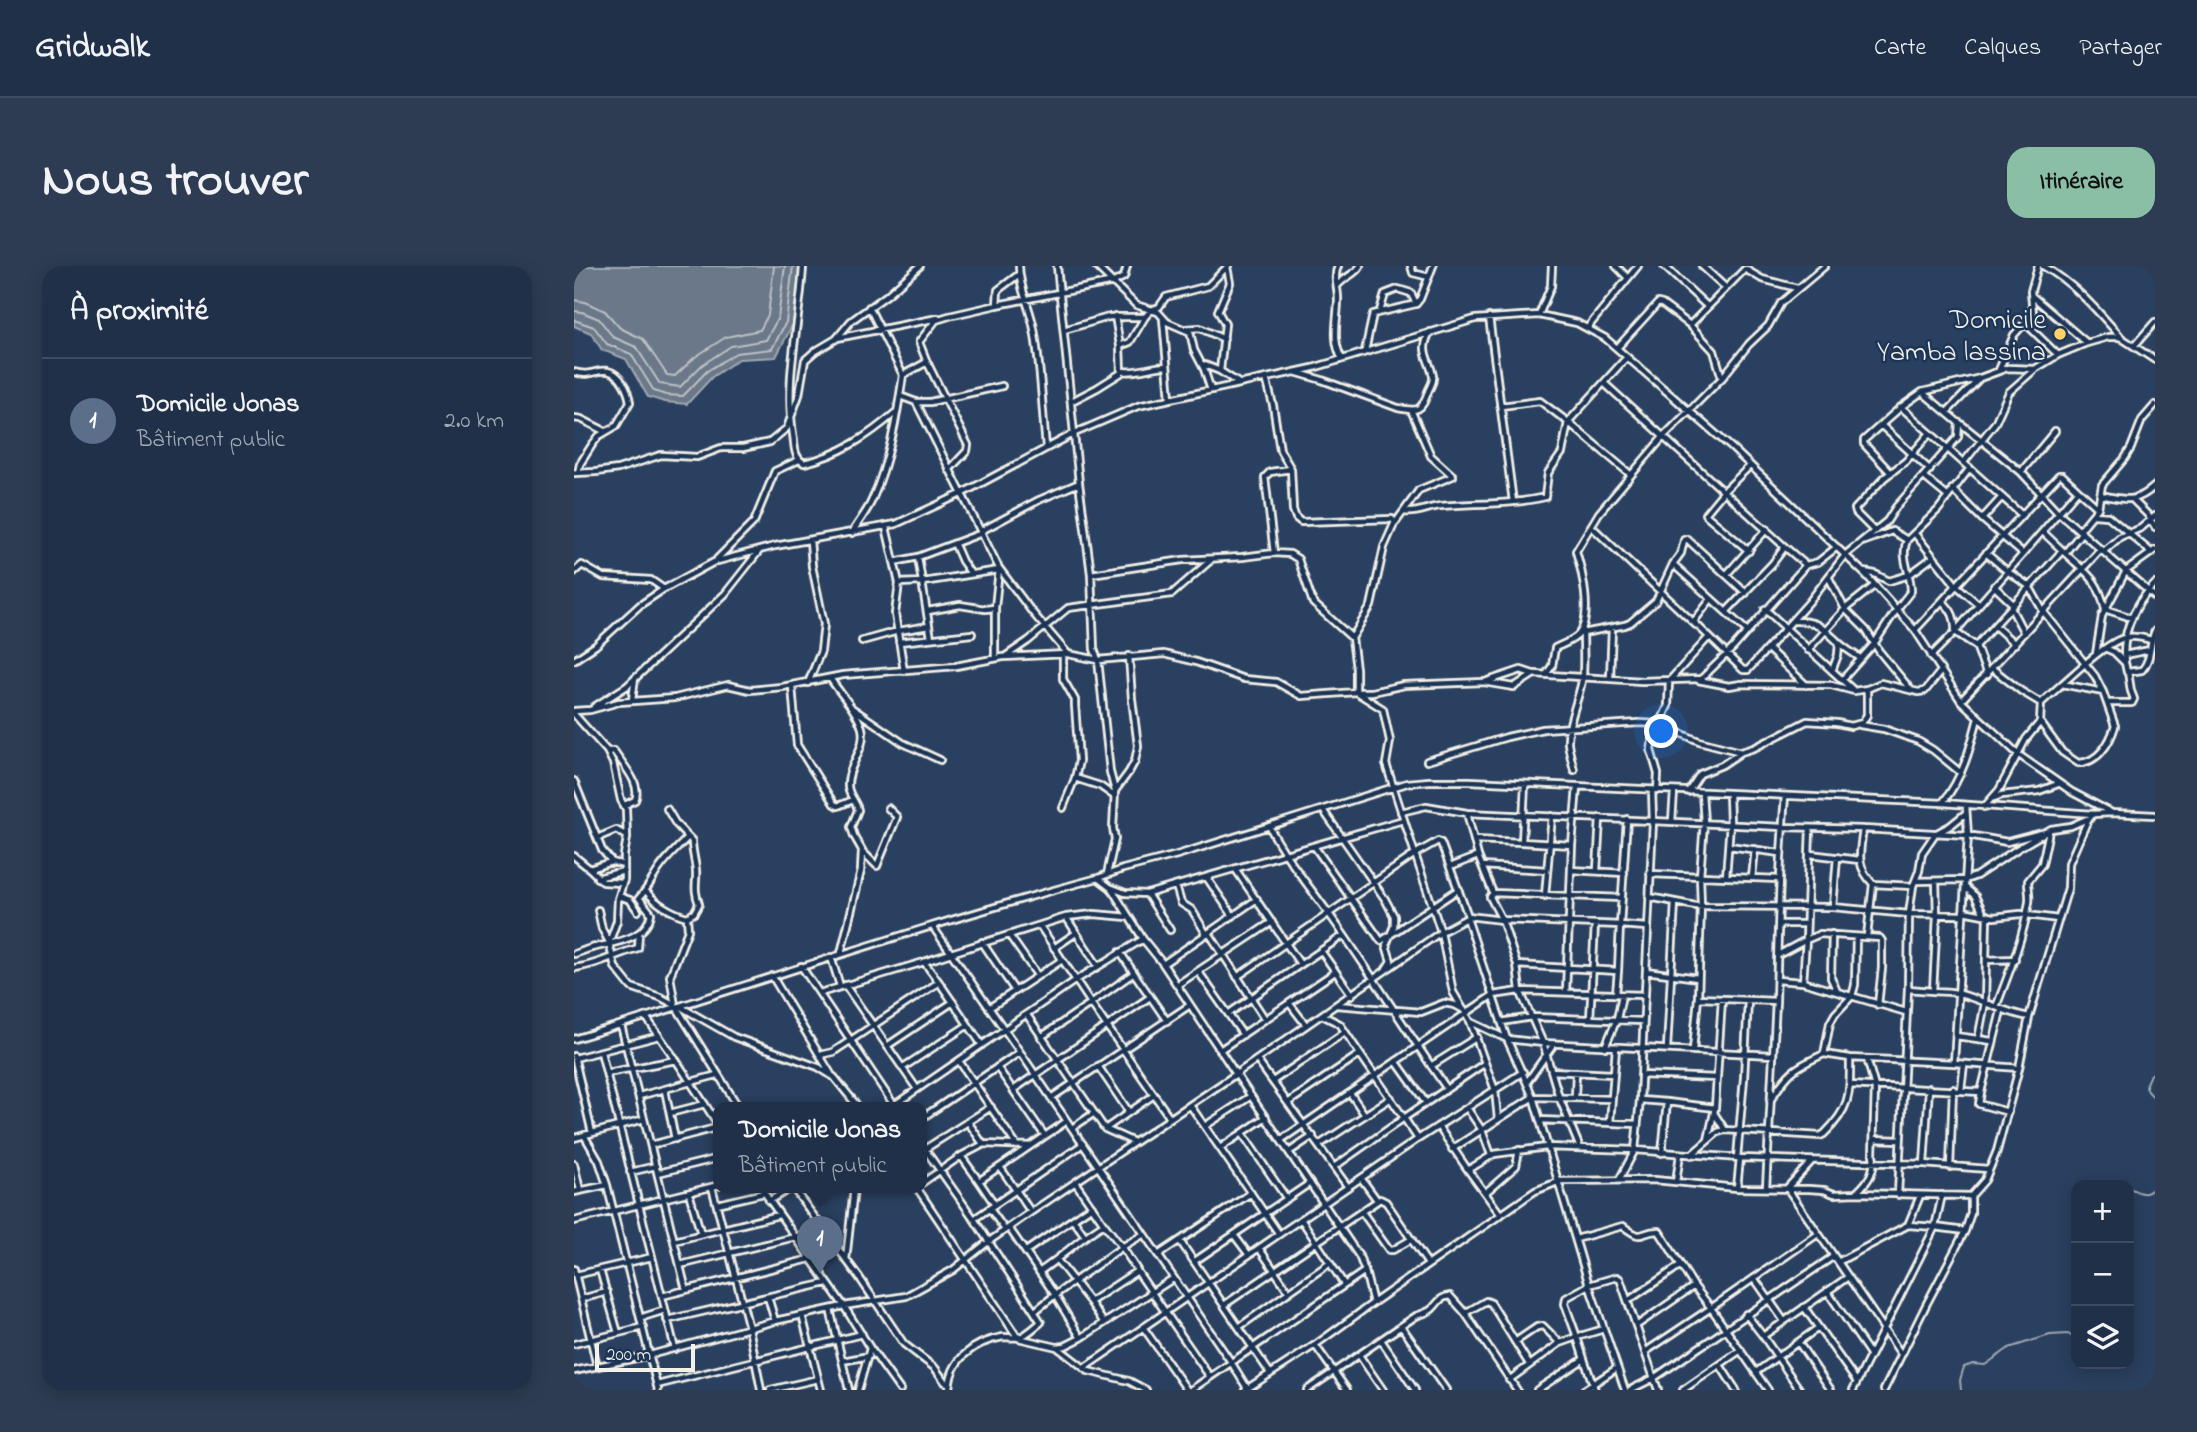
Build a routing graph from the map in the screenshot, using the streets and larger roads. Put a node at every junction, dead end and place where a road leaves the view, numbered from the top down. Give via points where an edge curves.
1 (803, 266) edge
2 (920, 266) edge
3 (1018, 266) edge
4 (1057, 266) edge
5 (1096, 266) edge
6 (1127, 266) edge
7 (1227, 266) edge
8 (1338, 266) edge
9 (1360, 266) edge
10 (1410, 266) edge
11 (1433, 266) edge
12 (1552, 266) edge
13 (1616, 266) edge
14 (1638, 266) edge
15 (1664, 266) edge
16 (1702, 266) edge
17 (1825, 266) edge
18 (2040, 266) edge
19 (2059, 266) edge
20 (1744, 267) edge
21 (2052, 271) junction
22 (1018, 275) junction
23 (1429, 277) junction
24 (1628, 278) junction
25 (1114, 282) junction
26 (1337, 287) junction
27 (1725, 287) junction
28 (1798, 288) junction
29 (1060, 292) junction
30 (2031, 296) junction
31 (1024, 299) junction
32 (1416, 304) junction
33 (997, 305) junction
34 (1707, 306) junction
35 (869, 307) junction
36 (1151, 310) junction
37 (1380, 311) junction
38 (1539, 314) junction
39 (1115, 316) junction
40 (943, 317) junction
41 (1145, 317) junction
42 (1489, 317) junction
43 (1163, 318) junction
44 (2025, 323) junction
45 (2155, 323) edge
46 (1690, 325) junction
47 (1588, 327) junction
48 (1185, 329) junction
49 (1064, 330) junction
50 (881, 331) junction
51 (1430, 332) junction
52 (2120, 337) junction
53 (836, 338) junction
54 (1224, 339) junction
55 (2087, 343) junction
56 (1119, 346) junction
57 (2134, 346) junction
58 (1617, 348) junction
59 (1365, 351) junction
60 (2058, 355) junction
61 (1627, 357) junction
62 (1342, 359) junction
63 (2155, 360) edge
64 (927, 362) junction
65 (1201, 363) junction
66 (1167, 366) junction
67 (2035, 369) junction
68 (1121, 371) junction
69 (1220, 371) junction
70 (1999, 371) junction
71 (574, 372) edge
72 (1294, 372) junction
73 (903, 376) junction
74 (1266, 378) junction
75 (1722, 378) junction
76 (1980, 378) junction
77 (1604, 383) junction
78 (1240, 384) junction
79 (1002, 386) dead end
80 (1211, 390) junction
81 (1922, 392) junction
82 (900, 396) junction
83 (944, 398) junction
84 (1170, 398) junction
85 (1072, 401) junction
86 (916, 402) junction
87 (2155, 405) edge
88 (1501, 406) junction
89 (1901, 407) junction
90 (1411, 410) junction
91 (1688, 410) junction
92 (897, 412) junction
93 (1947, 412) junction
94 (790, 415) junction
95 (574, 418) edge
96 (1568, 422) junction
97 (1959, 423) junction
98 (1882, 425) junction
99 (2055, 431) dead end
100 (606, 432) junction
101 (1075, 433) junction
102 (1930, 433) junction
103 (1664, 436) junction
104 (1982, 442) junction
105 (1045, 447) junction
106 (1949, 450) junction
107 (1912, 454) junction
108 (799, 460) junction
109 (1964, 462) junction
110 (1750, 466) junction
111 (1970, 468) junction
112 (1291, 469) junction
113 (949, 470) junction
114 (1930, 470) junction
115 (2021, 472) junction
116 (576, 473) edge
117 (1891, 473) junction
118 (1630, 474) junction
119 (1924, 477) junction
120 (1079, 483) junction
121 (2155, 486) edge
122 (1952, 489) junction
123 (2078, 490) junction
124 (1724, 491) junction
125 (2043, 493) junction
126 (961, 495) junction
127 (2100, 495) junction
128 (1947, 496) junction
129 (2002, 497) junction
130 (2134, 500) junction
131 (1513, 502) junction
132 (2098, 508) junction
133 (2058, 512) junction
134 (1404, 513) junction
135 (2094, 514) junction
136 (2022, 515) junction
137 (2153, 518) edge
138 (1982, 519) junction
139 (1395, 522) junction
140 (886, 527) junction
141 (1592, 527) junction
142 (2155, 527) edge
143 (1767, 529) junction
144 (1874, 531) junction
145 (2081, 531) junction
146 (982, 532) junction
147 (2043, 532) junction
148 (852, 533) junction
149 (2129, 533) junction
150 (1915, 534) junction
151 (2002, 536) junction
152 (810, 540) junction
153 (1907, 540) junction
154 (1861, 543) junction
155 (955, 545) junction
156 (1785, 547) junction
157 (1837, 547) junction
158 (760, 550) junction
159 (2102, 550) junction
160 (1749, 551) junction
161 (2153, 551) edge
162 (2064, 552) junction
163 (1274, 553) junction
164 (1986, 553) junction
165 (2023, 554) junction
166 (1845, 555) junction
167 (918, 557) junction
168 (1932, 558) junction
169 (1212, 559) junction
170 (714, 562) junction
171 (894, 562) junction
172 (1673, 564) junction
173 (1806, 565) junction
174 (999, 569) junction
175 (2081, 569) junction
176 (2007, 571) junction
177 (2126, 571) junction
178 (574, 572) edge
179 (1863, 572) junction
180 (971, 574) junction
181 (1091, 574) junction
182 (1726, 575) junction
183 (1909, 575) junction
184 (1829, 578) junction
185 (923, 582) junction
186 (899, 583) junction
187 (2155, 584) edge
188 (1875, 585) junction
189 (1956, 585) junction
190 (1993, 586) junction
191 (2029, 586) junction
192 (664, 589) junction
193 (2148, 590) junction
194 (1660, 593) junction
195 (1746, 593) junction
196 (2155, 597) edge
197 (1711, 599) junction
198 (1942, 601) junction
199 (1092, 604) junction
200 (1978, 604) junction
201 (2013, 606) junction
202 (995, 608) junction
203 (1766, 609) junction
204 (1845, 609) junction
205 (1897, 609) junction
206 (2105, 609) junction
207 (928, 611) junction
208 (2043, 611) junction
209 (1726, 612) junction
210 (2132, 618) junction
211 (1792, 621) junction
212 (929, 626) junction
213 (1697, 626) junction
214 (1995, 626) junction
215 (1045, 628) junction
216 (1612, 628) junction
217 (1785, 628) junction
218 (1825, 629) junction
219 (1583, 630) junction
220 (1914, 630) junction
221 (898, 631) junction
222 (2155, 631) edge
223 (1748, 632) junction
224 (1955, 632) junction
225 (972, 634) dead end
226 (2024, 634) junction
227 (1709, 637) junction
228 (2125, 637) junction
229 (931, 638) junction
230 (1352, 638) junction
231 (2151, 640) junction
232 (862, 641) dead end
233 (899, 642) junction
234 (1839, 643) junction
235 (1874, 644) junction
236 (2015, 644) junction
237 (1976, 646) junction
238 (1768, 649) junction
239 (2106, 649) junction
240 (1808, 650) junction
241 (2150, 650) junction
242 (1728, 653) junction
243 (2096, 654) junction
244 (2124, 654) junction
245 (1065, 655) junction
246 (1129, 656) junction
247 (1931, 656) junction
248 (1003, 657) junction
249 (995, 658) junction
250 (1860, 659) junction
251 (574, 660) edge
252 (1098, 660) junction
253 (2085, 662) junction
254 (2124, 662) junction
255 (1993, 669) junction
256 (904, 670) junction
257 (1832, 671) junction
258 (1941, 671) junction
259 (2128, 672) junction
260 (1534, 674) junction
261 (1547, 674) junction
262 (1987, 675) junction
263 (1583, 676) junction
264 (635, 677) junction
265 (830, 678) junction
266 (1611, 678) junction
267 (1698, 680) junction
268 (1842, 680) junction
269 (1669, 681) junction
270 (1484, 682) junction
271 (808, 683) junction
272 (2062, 684) junction
273 (792, 686) junction
274 (1807, 686) junction
275 (1867, 690) junction
276 (1854, 691) junction
277 (1912, 691) junction
278 (1356, 692) junction
279 (2104, 692) junction
280 (632, 700) junction
281 (1961, 701) junction
282 (2107, 702) junction
283 (2041, 703) junction
284 (852, 707) junction
285 (590, 710) junction
286 (574, 713) edge
287 (1978, 718) junction
288 (2040, 722) junction
289 (1659, 724) junction
290 (1858, 725) junction
291 (1569, 727) junction
292 (607, 751) junction
293 (1741, 752) junction
294 (2019, 755) junction
295 (940, 760) dead end
296 (1427, 761) dead end
297 (1574, 770) dead end
298 (1961, 773) junction
299 (1075, 778) junction
300 (574, 781) edge
301 (1525, 784) junction
302 (2058, 784) junction
303 (1577, 787) junction
304 (1392, 788) junction
305 (1655, 791) junction
306 (1674, 792) junction
307 (1688, 792) junction
308 (1114, 793) junction
309 (1702, 793) junction
310 (1729, 794) junction
311 (1785, 796) junction
312 (1993, 798) junction
313 (853, 800) junction
314 (1943, 803) junction
315 (625, 805) junction
316 (1966, 806) junction
317 (1983, 807) junction
318 (888, 808) dead end
319 (1063, 808) dead end
320 (667, 809) dead end
321 (1323, 810) junction
322 (1401, 812) junction
323 (1467, 813) junction
324 (1967, 813) junction
325 (2112, 813) junction
326 (1523, 814) junction
327 (2155, 815) edge
328 (1552, 816) junction
329 (2091, 816) junction
330 (1574, 817) junction
331 (1600, 818) junction
332 (1404, 820) junction
333 (1627, 820) junction
334 (1653, 821) junction
335 (1672, 821) junction
336 (1704, 822) junction
337 (1730, 823) junction
338 (1269, 826) junction
339 (1782, 827) junction
340 (1811, 828) junction
341 (1863, 829) junction
342 (2047, 831) junction
343 (1934, 834) junction
344 (1968, 835) junction
345 (628, 836) junction
346 (1342, 837) junction
347 (597, 838) junction
348 (687, 838) junction
349 (1474, 840) junction
350 (1522, 842) junction
351 (1549, 843) junction
352 (1572, 845) junction
353 (1314, 846) junction
354 (1729, 846) junction
355 (1755, 849) junction
356 (862, 850) junction
357 (1781, 853) junction
358 (1416, 854) junction
359 (1810, 854) junction
360 (1286, 855) junction
361 (574, 856) edge
362 (1478, 856) junction
363 (1837, 857) junction
364 (580, 859) junction
365 (1859, 860) junction
366 (612, 862) junction
367 (1482, 866) junction
368 (574, 867) edge
369 (1450, 867) junction
370 (624, 868) junction
371 (590, 869) junction
372 (1236, 870) junction
373 (1547, 870) junction
374 (1571, 870) junction
375 (1597, 870) junction
376 (1624, 873) junction
377 (1650, 874) junction
378 (1107, 875) junction
379 (1700, 876) junction
380 (1726, 877) junction
381 (1752, 877) junction
382 (597, 878) junction
383 (1098, 878) junction
384 (1206, 878) junction
385 (1779, 879) junction
386 (1965, 880) junction
387 (1936, 881) junction
388 (623, 883) junction
389 (1373, 883) junction
390 (1873, 884) junction
391 (1914, 884) junction
392 (1175, 886) junction
393 (1111, 888) junction
394 (1966, 888) junction
395 (1459, 889) junction
396 (646, 891) junction
397 (1493, 893) junction
398 (1147, 894) junction
399 (619, 896) junction
400 (1545, 896) junction
401 (1571, 897) junction
402 (1649, 897) junction
403 (1622, 898) junction
404 (1256, 899) junction
405 (1350, 899) junction
406 (1675, 902) junction
407 (1433, 905) junction
408 (1701, 905) junction
409 (1807, 907) junction
410 (1833, 907) junction
411 (1779, 908) junction
412 (1869, 909) junction
413 (598, 910) dead end
414 (638, 911) dead end
415 (1963, 913) junction
416 (1329, 914) junction
417 (1909, 914) junction
418 (2026, 914) junction
419 (1937, 915) junction
420 (1985, 915) junction
421 (1233, 916) junction
422 (687, 917) junction
423 (1066, 917) junction
424 (1129, 917) junction
425 (1467, 917) junction
426 (2058, 919) junction
427 (1502, 920) junction
428 (1272, 922) junction
429 (1569, 923) junction
430 (1595, 924) junction
431 (1779, 924) junction
432 (1806, 924) junction
433 (1620, 925) junction
434 (1040, 926) junction
435 (1647, 926) junction
436 (933, 927) junction
437 (1170, 930) dead end
438 (1441, 932) junction
439 (639, 933) junction
440 (1076, 933) junction
441 (1208, 934) junction
442 (1832, 934) junction
443 (1009, 935) junction
444 (1344, 935) junction
445 (1389, 936) junction
446 (1867, 936) junction
447 (1856, 937) junction
448 (1143, 939) junction
449 (1806, 940) junction
450 (982, 942) junction
451 (1286, 943) junction
452 (610, 944) junction
453 (1054, 948) junction
454 (1321, 951) junction
455 (951, 953) junction
456 (1120, 953) junction
457 (574, 954) edge
458 (841, 954) junction
459 (1777, 955) junction
460 (612, 956) junction
461 (1222, 956) junction
462 (831, 957) junction
463 (2015, 959) junction
464 (1062, 960) junction
465 (1987, 960) junction
466 (924, 961) junction
467 (1163, 964) junction
468 (1300, 964) junction
469 (1517, 965) junction
470 (801, 966) junction
471 (1098, 966) junction
472 (1566, 967) junction
473 (574, 968) edge
474 (1593, 970) junction
475 (1198, 971) junction
476 (1618, 971) junction
477 (1646, 971) junction
478 (1335, 972) junction
479 (1133, 973) junction
480 (1672, 974) junction
481 (1037, 975) junction
482 (1381, 975) junction
483 (772, 976) junction
484 (1237, 977) junction
485 (1698, 978) junction
486 (1076, 980) junction
487 (1374, 980) junction
488 (1777, 980) junction
489 (939, 982) junction
490 (1802, 982) junction
491 (842, 985) junction
492 (1177, 985) junction
493 (1908, 989) junction
494 (1015, 991) junction
495 (1520, 991) junction
496 (1933, 991) junction
497 (1566, 992) junction
498 (820, 993) junction
499 (1592, 993) junction
500 (1838, 993) junction
501 (1958, 993) junction
502 (1619, 994) junction
503 (1352, 995) junction
504 (1493, 995) junction
505 (1645, 995) junction
506 (1852, 996) junction
507 (1150, 997) junction
508 (1251, 998) junction
509 (1698, 998) junction
510 (1722, 999) junction
511 (1748, 1000) junction
512 (1776, 1001) junction
513 (953, 1002) junction
514 (1091, 1003) junction
515 (1985, 1003) junction
516 (1290, 1004) junction
517 (1190, 1005) junction
518 (1337, 1005) junction
519 (1878, 1005) junction
520 (677, 1007) junction
521 (989, 1008) junction
522 (1999, 1009) junction
523 (1393, 1010) junction
524 (1465, 1012) junction
525 (1906, 1012) junction
526 (1228, 1014) junction
527 (1027, 1015) junction
528 (1321, 1015) junction
529 (646, 1017) junction
530 (1532, 1017) junction
531 (2029, 1017) junction
532 (1265, 1019) junction
533 (1590, 1019) junction
534 (1617, 1019) junction
535 (1167, 1021) junction
536 (1471, 1021) junction
537 (1643, 1021) junction
538 (1501, 1022) junction
539 (968, 1024) junction
540 (621, 1025) junction
541 (1306, 1025) junction
542 (873, 1026) junction
543 (1108, 1026) junction
544 (1005, 1029) junction
545 (1345, 1032) junction
546 (1243, 1035) junction
547 (659, 1036) junction
548 (1956, 1036) junction
549 (1041, 1037) junction
550 (1477, 1037) junction
551 (574, 1039) edge
552 (1507, 1039) junction
553 (1978, 1039) junction
554 (850, 1041) junction
555 (1993, 1041) junction
556 (1543, 1043) junction
557 (1555, 1044) junction
558 (627, 1045) junction
559 (982, 1045) junction
560 (887, 1046) junction
561 (1416, 1046) junction
562 (1605, 1046) junction
563 (1616, 1048) junction
564 (1642, 1049) junction
565 (1667, 1049) junction
566 (1124, 1050) junction
567 (1220, 1050) junction
568 (1693, 1050) junction
569 (1719, 1051) junction
570 (601, 1052) junction
571 (1020, 1052) junction
572 (1360, 1054) junction
573 (1546, 1054) junction
574 (1745, 1054) junction
575 (1824, 1054) junction
576 (820, 1055) junction
577 (1773, 1055) junction
578 (574, 1056) edge
579 (1850, 1058) junction
580 (1867, 1059) junction
581 (676, 1060) junction
582 (1058, 1060) junction
583 (1257, 1060) junction
584 (960, 1061) junction
585 (1396, 1061) junction
586 (1904, 1062) junction
587 (1485, 1063) junction
588 (1954, 1063) junction
589 (1964, 1064) junction
590 (1988, 1065) junction
591 (1098, 1066) junction
592 (1431, 1066) junction
593 (997, 1067) junction
594 (633, 1068) junction
595 (902, 1068) junction
596 (2019, 1068) junction
597 (1550, 1070) junction
598 (1523, 1072) junction
599 (1576, 1072) junction
600 (607, 1073) junction
601 (1236, 1074) junction
602 (1612, 1074) junction
603 (717, 1075) junction
604 (1035, 1075) junction
605 (1375, 1075) junction
606 (1641, 1075) junction
607 (832, 1076) junction
608 (1717, 1078) junction
609 (1273, 1081) junction
610 (690, 1082) junction
611 (974, 1082) junction
612 (1072, 1083) junction
613 (1527, 1083) junction
614 (1850, 1085) junction
615 (1875, 1087) junction
616 (1928, 1088) junction
617 (917, 1089) junction
618 (1447, 1089) junction
619 (1902, 1089) junction
620 (665, 1090) junction
621 (1013, 1090) junction
622 (1495, 1090) junction
623 (1953, 1090) junction
624 (1961, 1090) junction
625 (1981, 1092) junction
626 (1350, 1093) junction
627 (1154, 1095) junction
628 (639, 1096) junction
629 (1251, 1096) junction
630 (1533, 1097) junction
631 (1559, 1097) junction
632 (1051, 1098) junction
633 (1391, 1098) junction
634 (1575, 1098) junction
635 (1611, 1099) junction
636 (1640, 1100) junction
637 (1770, 1101) junction
638 (735, 1102) edge
639 (854, 1102) edge
640 (891, 1102) edge
641 (900, 1102) edge
642 (1289, 1102) junction
643 (1667, 1102) junction
644 (1427, 1103) junction
645 (705, 1104) junction
646 (1190, 1105) junction
647 (991, 1107) junction
648 (1467, 1108) junction
649 (1714, 1111) junction
650 (1129, 1112) junction
651 (2008, 1112) junction
652 (670, 1113) junction
653 (1093, 1114) junction
654 (927, 1115) edge
655 (1365, 1115) junction
656 (713, 1117) edge
657 (1266, 1117) junction
658 (1170, 1118) junction
659 (1404, 1118) junction
660 (645, 1119) junction
661 (1498, 1120) junction
662 (1540, 1120) junction
663 (1067, 1121) junction
664 (1568, 1121) junction
665 (968, 1122) junction
666 (1610, 1122) junction
667 (1304, 1124) junction
668 (1637, 1124) junction
669 (620, 1126) junction
670 (1205, 1126) junction
671 (1438, 1126) junction
672 (713, 1128) edge
673 (1072, 1128) junction
674 (1105, 1129) junction
675 (1482, 1130) junction
676 (1725, 1130) junction
677 (1739, 1131) junction
678 (592, 1133) junction
679 (1242, 1133) junction
680 (1768, 1134) junction
681 (584, 1135) junction
682 (1045, 1136) junction
683 (1313, 1136) junction
684 (574, 1138) edge
685 (675, 1139) junction
686 (1418, 1139) junction
687 (1874, 1139) junction
688 (1281, 1140) junction
689 (1707, 1140) junction
690 (1899, 1140) junction
691 (1135, 1142) junction
692 (984, 1144) junction
693 (1083, 1144) junction
694 (651, 1145) junction
695 (927, 1145) edge
696 (1319, 1145) junction
697 (1017, 1146) junction
698 (1031, 1146) junction
699 (1547, 1147) junction
700 (1220, 1148) junction
701 (1580, 1148) junction
702 (1452, 1149) junction
703 (1519, 1150) junction
704 (1635, 1150) junction
705 (1289, 1152) junction
706 (927, 1153) edge
707 (1662, 1153) junction
708 (1491, 1154) junction
709 (1680, 1154) junction
710 (1691, 1154) junction
711 (961, 1156) junction
712 (1739, 1158) junction
713 (1767, 1158) junction
714 (713, 1159) edge
715 (1812, 1161) junction
716 (1875, 1163) junction
717 (574, 1164) edge
718 (1898, 1164) junction
719 (1924, 1164) junction
720 (656, 1166) junction
721 (1098, 1166) junction
722 (1000, 1167) junction
723 (1334, 1167) junction
724 (1950, 1167) junction
725 (1988, 1169) junction
726 (1468, 1170) junction
727 (939, 1171) junction
728 (631, 1172) junction
729 (658, 1173) junction
730 (1361, 1178) junction
731 (927, 1179) edge
732 (1619, 1180) junction
733 (979, 1181) junction
734 (1560, 1181) junction
735 (1076, 1182) junction
736 (1676, 1182) junction
737 (1310, 1183) junction
738 (607, 1185) junction
739 (712, 1187) joint
740 (1348, 1187) junction
741 (1737, 1188) junction
742 (1766, 1188) junction
743 (1787, 1188) junction
744 (580, 1190) junction
745 (713, 1190) edge
746 (1016, 1190) junction
747 (574, 1192) edge
748 (1251, 1192) junction
749 (689, 1193) junction
750 (714, 1193) edge
751 (755, 1193) edge
752 (763, 1193) edge
753 (783, 1193) edge
754 (796, 1193) edge
755 (853, 1193) edge
756 (920, 1193) edge
757 (1485, 1193) junction
758 (1856, 1193) junction
759 (1898, 1195) junction
760 (1942, 1195) junction
761 (1920, 1196) junction
762 (1971, 1196) junction
763 (664, 1199) junction
764 (1287, 1199) junction
765 (1377, 1200) junction
766 (769, 1201) junction
767 (717, 1204) junction
768 (1324, 1204) junction
769 (639, 1205) junction
770 (1092, 1206) junction
771 (992, 1207) junction
772 (613, 1212) junction
773 (1031, 1212) junction
774 (1362, 1212) junction
775 (1265, 1213) junction
776 (779, 1215) junction
777 (1501, 1215) junction
778 (974, 1219) junction
779 (1073, 1219) junction
780 (1301, 1219) junction
781 (574, 1221) edge
782 (1104, 1224) junction
783 (1908, 1225) junction
784 (1340, 1226) junction
785 (1935, 1227) junction
786 (723, 1228) junction
787 (822, 1228) junction
788 (1007, 1229) junction
789 (1965, 1231) junction
790 (701, 1234) junction
791 (1144, 1234) junction
792 (1279, 1234) junction
793 (1818, 1234) junction
794 (1234, 1235) junction
795 (1085, 1236) junction
796 (795, 1237) junction
797 (1412, 1239) junction
798 (1576, 1239) junction
799 (674, 1241) junction
800 (1180, 1241) junction
801 (1316, 1241) junction
802 (988, 1242) junction
803 (1122, 1247) junction
804 (1259, 1248) junction
805 (1026, 1251) junction
806 (730, 1254) junction
807 (1158, 1255) junction
808 (1249, 1255) junction
809 (1834, 1256) junction
810 (652, 1257) junction
811 (810, 1259) junction
812 (846, 1260) junction
813 (965, 1260) junction
814 (1057, 1260) junction
815 (1195, 1261) junction
816 (1838, 1262) junction
817 (1330, 1263) junction
818 (626, 1264) junction
819 (1428, 1264) junction
820 (680, 1265) junction
821 (1681, 1265) junction
822 (574, 1269) edge
823 (600, 1270) junction
824 (1274, 1270) junction
825 (1365, 1270) junction
826 (1137, 1271) junction
827 (1039, 1272) junction
828 (576, 1275) junction
829 (736, 1277) junction
830 (1848, 1277) junction
831 (1174, 1278) junction
832 (1754, 1278) junction
833 (1074, 1281) junction
834 (1209, 1282) junction
835 (827, 1283) junction
836 (1344, 1284) junction
837 (1589, 1285) junction
838 (1694, 1286) junction
839 (686, 1290) junction
840 (1827, 1291) junction
841 (607, 1292) junction
842 (1152, 1292) junction
843 (1289, 1292) junction
844 (1055, 1295) junction
845 (662, 1296) junction
846 (768, 1297) junction
847 (1187, 1297) junction
848 (1769, 1298) junction
849 (580, 1299) junction
850 (1629, 1300) junction
851 (874, 1301) junction
852 (1090, 1302) junction
853 (743, 1303) junction
854 (1373, 1303) junction
855 (1224, 1305) junction
856 (844, 1306) junction
857 (1804, 1307) junction
858 (1711, 1308) junction
859 (665, 1310) junction
860 (830, 1310) junction
861 (1035, 1311) junction
862 (1165, 1312) junction
863 (1465, 1313) junction
864 (1746, 1314) junction
865 (802, 1315) junction
866 (640, 1318) junction
867 (667, 1320) junction
868 (775, 1321) junction
869 (1784, 1321) junction
870 (1104, 1323) junction
871 (1401, 1326) junction
872 (1636, 1326) junction
873 (643, 1327) junction
874 (1143, 1327) junction
875 (1239, 1327) junction
876 (749, 1328) junction
877 (1726, 1328) junction
878 (1819, 1328) junction
879 (1604, 1329) junction
880 (1884, 1329) junction
881 (618, 1333) junction
882 (862, 1335) junction
883 (1577, 1336) junction
884 (1763, 1336) junction
885 (1018, 1338) junction
886 (1081, 1338) junction
887 (591, 1340) junction
888 (1381, 1340) junction
889 (837, 1341) junction
890 (1515, 1342) junction
891 (1798, 1342) junction
892 (1560, 1343) junction
893 (574, 1344) edge
894 (1315, 1345) junction
895 (810, 1347) junction
896 (1057, 1347) junction
897 (1253, 1347) junction
898 (870, 1348) junction
899 (675, 1349) junction
900 (1741, 1350) junction
901 (1645, 1352) junction
902 (1870, 1354) junction
903 (650, 1355) junction
904 (1359, 1355) junction
905 (1901, 1355) junction
906 (869, 1356) junction
907 (1777, 1357) junction
908 (1584, 1359) junction
909 (756, 1361) junction
910 (842, 1361) junction
911 (1231, 1362) junction
912 (1529, 1364) junction
913 (1720, 1365) junction
914 (597, 1366) junction
915 (1084, 1368) junction
916 (1617, 1368) junction
917 (574, 1371) edge
918 (1335, 1371) junction
919 (1756, 1372) junction
920 (1269, 1373) junction
921 (1210, 1377) junction
922 (818, 1378) junction
923 (1654, 1378) junction
924 (1509, 1380) junction
925 (1857, 1382) junction
926 (949, 1383) junction
927 (793, 1387) edge
928 (1594, 1387) edge
929 (657, 1388) edge
930 (1735, 1388) edge
931 (1246, 1389) edge
932 (1310, 1389) edge
933 (761, 1390) edge
934 (770, 1390) edge
935 (821, 1390) edge
936 (849, 1390) edge
937 (858, 1390) edge
938 (900, 1390) edge
939 (948, 1390) edge
940 (1146, 1390) edge
941 (1189, 1390) edge
942 (1347, 1390) edge
943 (1383, 1390) edge
944 (1415, 1390) edge
945 (1446, 1390) edge
946 (1517, 1390) edge
947 (1537, 1390) edge
948 (1584, 1390) edge
949 (1625, 1390) edge
950 (1630, 1390) edge
951 (1658, 1390) edge
952 (1683, 1390) edge
953 (1727, 1390) edge
954 (1768, 1390) edge
955 (1800, 1390) edge
956 (1830, 1390) edge
957 (1853, 1390) edge
958 (1884, 1390) edge

1 - 94 street
2 - 35 street
3 - 22 street
4 - 29 street
5 - 25 street
6 - 25 street via 1124,277
7 - 36 street via 1208,286 1169,295
7 - 54 street via 1230,283 1218,311 1225,324
8 - 26 street
9 - 26 street
10 - 23 street via 1413,273
11 - 23 street
12 - 38 street
13 - 24 street
14 - 24 street
15 - 34 street
16 - 27 street
17 - 28 street
18 - 21 street
18 - 30 street
19 - 21 street
20 - 27 street
20 - 28 street via 1762,279
21 - 52 street via 2088,299
22 - 31 street
22 - 33 street via 998,290
23 - 32 street
24 - 47 street
25 - 29 street
25 - 36 street via 1136,305
26 - 62 street via 1335,338
27 - 34 street
28 - 75 street
29 - 31 street
29 - 49 street
30 - 44 street via 2034,313
30 - 55 street
31 - 33 street
31 - 105 street via 1034,328
32 - 37 street
32 - 37 street via 1411,293 1398,289 1385,294
33 - 40 street
34 - 46 street
35 - 50 street
35 - 53 street
36 - 41 street
36 - 43 street
37 - 59 street via 1371,316
38 - 42 street
38 - 47 street
39 - 41 street
39 - 49 street
39 - 56 street
40 - 50 street
40 - 64 street via 920,339
41 - 56 street via 1132,340
42 - 51 street
42 - 88 street
43 - 48 street
43 - 66 street
44 - 60 street
44 - 70 street via 2014,335
45 - 57 street
46 - 58 street via 1658,303
46 - 75 street via 1714,351
47 - 58 street
48 - 54 street via 1200,328
48 - 65 street via 1192,335
49 - 85 street
50 - 53 street
50 - 73 street
51 - 59 street
51 - 90 street via 1425,349 1433,382 1425,403
52 - 55 street
52 - 57 street
53 - 94 street via 805,360
54 - 69 street
55 - 60 street
56 - 68 street
57 - 63 street
58 - 61 street
59 - 62 street
60 - 67 street
61 - 77 street
61 - 91 street
62 - 72 street
64 - 73 street
64 - 83 street
65 - 69 street
65 - 80 street
66 - 68 street
66 - 84 street
67 - 70 street
67 - 104 street via 2009,392
68 - 85 street
69 - 78 street
70 - 76 street
71 - 100 street via 609,371 627,388 630,402 616,426
72 - 74 street
72 - 90 street
73 - 82 street
74 - 78 street
74 - 112 street via 1280,450
75 - 91 street
76 - 81 street
76 - 93 street
77 - 96 street
77 - 103 street
78 - 80 street
79 - 83 street
80 - 84 street
81 - 89 street
81 - 93 street
82 - 86 street
82 - 92 street
83 - 86 street
83 - 113 street via 968,449
84 - 101 street via 1138,406
85 - 101 street
86 - 113 street
87 - 127 street via 2125,458 2102,485
88 - 96 street via 1540,401
88 - 131 street
89 - 98 street
89 - 102 street
90 - 134 street via 1431,456 1453,476 1419,490
91 - 103 street
91 - 110 street
92 - 108 street via 842,450 804,463
92 - 148 street via 880,480
93 - 97 street
94 - 108 street
94 - 116 street via 783,433 764,444 720,448 697,457 661,455 618,468
95 - 100 street
96 - 118 street
96 - 131 street via 1562,453 1548,473 1546,496
97 - 104 street
97 - 106 street via 1958,438
98 - 107 street
98 - 117 street via 1864,442
99 - 115 street
100 - 116 street via 592,445
101 - 105 street
101 - 120 street
102 - 106 street
102 - 107 street
103 - 118 street
103 - 124 street
104 - 109 street
104 - 115 street
105 - 126 street
106 - 109 street
106 - 114 street
107 - 114 street
107 - 117 street
108 - 170 street via 775,471 754,522
109 - 111 street
110 - 124 street
110 - 157 street
111 - 122 street
111 - 129 street
112 - 139 street via 1294,516 1301,522
112 - 163 street via 1265,477
113 - 126 street
114 - 119 street
115 - 125 street
117 - 144 street via 1855,509
118 - 141 street
119 - 128 street
119 - 144 street
120 - 146 street
120 - 181 street
121 - 130 street
122 - 128 street
122 - 138 street
123 - 125 street via 2061,474
123 - 132 street
123 - 133 street
124 - 143 street
124 - 160 street via 1705,514
125 - 133 street
125 - 136 street
126 - 140 street
126 - 146 street
127 - 130 street
127 - 132 street
128 - 150 street
129 - 136 street
129 - 138 street
130 - 137 street
131 - 134 street via 1437,506
132 - 135 street
133 - 145 street
133 - 147 street
134 - 139 street
135 - 145 street
135 - 149 street via 2108,516
136 - 151 street
137 - 142 street
137 - 149 street
138 - 151 street
139 - 230 street via 1384,547 1371,606
140 - 148 street
140 - 171 street
141 - 194 street
141 - 219 street via 1576,551 1584,586
143 - 156 street
143 - 160 street
144 - 154 street
145 - 159 street
145 - 162 street
146 - 155 street
146 - 174 street
147 - 162 street
147 - 165 street
148 - 152 street
149 - 159 street
149 - 161 street
150 - 153 street
150 - 168 street
151 - 164 street
151 - 165 street
152 - 158 street
152 - 271 street via 824,624 821,651
153 - 154 street via 1892,531
153 - 183 street
154 - 166 street
155 - 167 street
155 - 180 street
156 - 173 street
156 - 195 street
157 - 166 street
157 - 173 street
158 - 170 street
158 - 264 street via 725,594
159 - 175 street
159 - 177 street
160 - 182 street
161 - 177 street
162 - 175 street
162 - 191 street
163 - 169 street
163 - 230 street via 1296,556 1313,603
164 - 176 street
164 - 189 street
165 - 176 street
166 - 179 street
166 - 184 street
167 - 171 street
167 - 185 street
168 - 183 street
168 - 189 street
169 - 181 street
169 - 199 street via 1172,594
170 - 192 street
171 - 186 street
172 - 182 street via 1687,539
172 - 194 street
172 - 197 street
173 - 203 street
174 - 180 street
174 - 202 street
174 - 215 street
175 - 206 street via 2096,582
175 - 208 street
176 - 190 street
176 - 191 street
177 - 193 street
177 - 206 street
178 - 192 street via 582,565 603,577 652,580
179 - 183 street via 1889,581
179 - 188 street
180 - 185 street
181 - 199 street
182 - 195 street
183 - 205 street via 1912,591
184 - 204 street
184 - 211 street
185 - 186 street
185 - 207 street
186 - 221 street
187 - 193 street
188 - 204 street
188 - 205 street
189 - 198 street
189 - 200 street
190 - 200 street
190 - 201 street
191 - 201 street
191 - 208 street
192 - 251 street
193 - 196 street
193 - 210 street
194 - 213 street
194 - 216 street via 1655,603 1629,623
195 - 209 street
197 - 209 street
197 - 213 street via 1695,620
198 - 220 street
198 - 224 street via 1950,608
199 - 215 street via 1068,608
199 - 252 street
200 - 224 street
201 - 214 street
201 - 226 street
202 - 207 street via 960,605
202 - 249 street
203 - 217 street
203 - 223 street
204 - 218 street
204 - 235 street
205 - 220 street
205 - 235 street
206 - 210 street
206 - 243 street
207 - 212 street
208 - 226 street
208 - 253 street
209 - 223 street
210 - 228 street
211 - 217 street
211 - 218 street
212 - 221 street
212 - 229 street
213 - 227 street
214 - 236 street
214 - 237 street
215 - 245 street
215 - 248 street
216 - 219 street
216 - 266 street
217 - 238 street
217 - 240 street
218 - 234 street
218 - 240 street
219 - 261 street via 1555,648
219 - 263 street
220 - 247 street
221 - 232 street
221 - 233 street
222 - 231 street
223 - 242 street
224 - 237 street
224 - 247 street
225 - 229 street
226 - 236 street
227 - 242 street
227 - 269 street
228 - 231 street
228 - 239 street
228 - 244 street
229 - 233 street
230 - 278 street
231 - 241 street
233 - 256 street
234 - 250 street
234 - 257 street
235 - 250 street
235 - 277 street
236 - 255 street
237 - 262 street
238 - 242 street via 1746,671
238 - 274 street
239 - 243 street
239 - 254 street
240 - 257 street
241 - 244 street
241 - 259 street via 2143,670
242 - 267 street
243 - 253 street
244 - 254 street
245 - 248 street
245 - 252 street
245 - 299 street via 1063,680 1076,705 1079,761
246 - 252 street
246 - 278 street via 1164,654 1244,679 1276,682 1301,696
246 - 308 street via 1138,746 1135,761
247 - 258 street
248 - 249 street
249 - 256 street
250 - 268 street
252 - 308 street
253 - 272 street
253 - 279 street
254 - 259 street
255 - 262 street
255 - 283 street
256 - 265 street
257 - 268 street
258 - 277 street via 1925,691
258 - 281 street
259 - 282 street via 2132,703
260 - 261 street
260 - 270 street via 1521,670
260 - 270 street via 1514,687
261 - 263 street
262 - 281 street
263 - 266 street
263 - 291 street
264 - 280 street
264 - 285 street
265 - 271 street
265 - 284 street
266 - 269 street
267 - 269 street
267 - 274 street
268 - 276 street
269 - 289 street via 1668,706
270 - 278 street
271 - 273 street
272 - 279 street
272 - 283 street
273 - 280 street via 750,690 728,685 676,698
273 - 313 street via 797,745 834,803 838,806
274 - 276 street via 1831,685
275 - 276 street
275 - 277 street via 1881,683
275 - 290 street via 1867,715
278 - 304 street via 1383,709
279 - 282 street
280 - 285 street
281 - 287 street
282 - 288 street via 2114,729 2102,751 2084,763 2062,752
283 - 288 street
284 - 295 street via 903,743
284 - 313 street via 862,732 862,744 849,772 847,788
285 - 286 street
286 - 292 street
287 - 294 street
287 - 298 street
288 - 294 street
289 - 291 street
289 - 293 street
289 - 305 street via 1651,750 1658,774
290 - 293 street via 1807,721
290 - 298 street via 1918,741
291 - 296 street via 1507,737
291 - 297 street
292 - 315 street
292 - 315 street via 613,750 638,796
293 - 307 street via 1700,774
294 - 302 street
294 - 312 street
298 - 314 street
299 - 308 street
299 - 319 street
300 - 347 street
301 - 303 street
301 - 304 street via 1429,781
301 - 326 street
302 - 312 street
302 - 325 street
303 - 305 street
303 - 330 street
304 - 321 street
304 - 322 street
305 - 306 street
305 - 334 street
306 - 307 street
306 - 335 street
307 - 309 street
308 - 378 street via 1115,839
309 - 310 street
309 - 336 street
310 - 311 street
310 - 337 street
311 - 314 street
311 - 339 street
312 - 317 street
313 - 356 street via 858,810 851,827
314 - 316 street
315 - 345 street
316 - 317 street
316 - 324 street
317 - 329 street
318 - 356 street via 897,817 877,866
320 - 348 street
321 - 338 street
321 - 346 street
322 - 323 street via 1426,806
322 - 332 street
323 - 326 street
323 - 349 street
324 - 343 street
324 - 344 street
325 - 327 street
325 - 329 street
326 - 328 street
326 - 350 street
328 - 330 street
328 - 351 street
329 - 342 street
329 - 426 street via 2069,863 2068,888
330 - 331 street
330 - 352 street
331 - 333 street
331 - 375 street
332 - 346 street
332 - 358 street
333 - 334 street
333 - 376 street
334 - 335 street
334 - 377 street
335 - 336 street
336 - 337 street
336 - 379 street
337 - 339 street
337 - 354 street
338 - 360 street
338 - 378 street
339 - 340 street
339 - 357 street
340 - 341 street
340 - 359 street
341 - 343 street
341 - 365 street
342 - 344 street via 2007,842
342 - 386 street
342 - 418 street via 2042,864 2028,881
343 - 344 street
343 - 391 street via 1925,846
344 - 386 street
345 - 347 street via 617,830
345 - 370 street
346 - 353 street
346 - 389 street
347 - 366 street
348 - 396 street
348 - 422 street via 692,841 699,904
349 - 350 street
349 - 362 street
350 - 351 street
351 - 352 street
351 - 373 street
352 - 374 street
353 - 360 street
353 - 405 street
354 - 355 street
354 - 380 street
355 - 357 street
355 - 381 street
356 - 458 street
357 - 385 street
358 - 369 street via 1438,841
358 - 389 street
358 - 407 street
359 - 363 street
359 - 409 street
360 - 372 street
360 - 416 street
361 - 364 street
362 - 367 street
362 - 369 street
363 - 365 street
363 - 410 street
364 - 368 street
364 - 371 street
365 - 390 street
366 - 370 street
366 - 371 street
367 - 373 street
367 - 397 street
369 - 395 street
370 - 382 street
370 - 388 street
371 - 382 street
372 - 384 street
372 - 404 street
373 - 400 street
374 - 375 street
374 - 401 street
375 - 376 street
376 - 403 street
377 - 379 street
377 - 402 street
378 - 383 street
379 - 380 street
379 - 408 street
380 - 381 street
381 - 385 street
382 - 388 street
383 - 393 street
383 - 436 street
384 - 392 street
384 - 421 street
385 - 411 street
386 - 387 street
386 - 394 street
387 - 391 street
387 - 419 street
388 - 399 street
389 - 405 street
389 - 445 street via 1394,916
390 - 391 street
390 - 412 street
391 - 417 street
392 - 398 street
392 - 441 street via 1181,903 1192,910
393 - 398 street
393 - 424 street
394 - 415 street
394 - 420 street
395 - 407 street
395 - 425 street
396 - 422 street via 653,901
396 - 439 street via 639,899 651,916
397 - 400 street
397 - 427 street via 1490,897
398 - 437 street
399 - 414 street
399 - 452 street
400 - 401 street
401 - 403 street
401 - 429 street
402 - 406 street
402 - 435 street
403 - 433 street
404 - 421 street
404 - 428 street
405 - 416 street
405 - 445 street via 1380,940
406 - 408 street
406 - 480 street
407 - 438 street
407 - 445 street
408 - 411 street
408 - 485 street
409 - 410 street
409 - 411 street
409 - 432 street
410 - 412 street
411 - 431 street
412 - 417 street
412 - 446 street
413 - 452 street
415 - 419 street
415 - 420 street
415 - 501 street
416 - 444 street
416 - 451 street
417 - 419 street
417 - 493 street
418 - 420 street
418 - 426 street
418 - 463 street
419 - 496 street
420 - 465 street
421 - 441 street
422 - 520 street via 688,930 670,976
423 - 424 street
423 - 434 street
423 - 440 street
424 - 448 street
425 - 427 street
425 - 438 street
425 - 504 street
426 - 531 street
427 - 429 street
427 - 469 street
428 - 451 street
428 - 461 street
429 - 430 street
429 - 472 street
430 - 433 street
430 - 474 street
431 - 432 street
431 - 459 street
432 - 449 street
433 - 435 street
433 - 476 street
434 - 443 street
434 - 453 street
435 - 477 street
436 - 455 street
436 - 458 street
438 - 482 street
438 - 524 street via 1453,992
439 - 452 street
439 - 460 street via 638,948
440 - 453 street
440 - 471 street
441 - 461 street
441 - 467 street
442 - 447 street
442 - 449 street
442 - 500 street via 1831,978
443 - 450 street
443 - 481 street
444 - 454 street
444 - 487 street
445 - 482 street via 1386,947 1391,962
446 - 447 street
446 - 519 street via 1882,941
447 - 506 street
448 - 456 street
448 - 467 street
449 - 459 street
449 - 490 street
450 - 455 street
450 - 494 street
451 - 468 street
451 - 484 street
452 - 457 street
452 - 460 street
453 - 464 street
454 - 468 street
454 - 478 street
455 - 466 street
455 - 521 street
456 - 471 street
456 - 479 street
458 - 462 street
459 - 488 street
460 - 473 street
460 - 520 street via 614,967 631,987
461 - 475 street
461 - 484 street
462 - 470 street
462 - 491 street
463 - 465 street
463 - 522 street
464 - 481 street
464 - 486 street
465 - 515 street
466 - 489 street
466 - 491 street
467 - 492 street
468 - 508 street
469 - 472 street
469 - 495 street
470 - 483 street
470 - 498 street
471 - 486 street
472 - 474 street
472 - 497 street
474 - 476 street
474 - 499 street
475 - 492 street
475 - 526 street
476 - 502 street
477 - 480 street
477 - 505 street
478 - 503 street
478 - 516 street
479 - 507 street
479 - 514 street
480 - 485 street
480 - 565 street
481 - 494 street
482 - 487 street
483 - 520 street
483 - 576 street
484 - 508 street
485 - 509 street
486 - 514 street
486 - 527 street
487 - 503 street
487 - 523 street
488 - 490 street
488 - 512 street
489 - 513 street
489 - 542 street
490 - 500 street
491 - 498 street
491 - 542 street
492 - 517 street
493 - 496 street
493 - 525 street
494 - 521 street
495 - 497 street
495 - 504 street
495 - 530 street
496 - 501 street
497 - 499 street
498 - 554 street
499 - 502 street
499 - 533 street
500 - 506 street
501 - 515 street
501 - 548 street
502 - 505 street
502 - 534 street
503 - 518 street
504 - 524 street
504 - 538 street
505 - 537 street
506 - 519 street
506 - 575 street via 1829,1023
507 - 535 street
507 - 543 street
508 - 526 street
508 - 532 street
509 - 510 street
509 - 568 street
510 - 511 street
510 - 569 street
511 - 512 street
511 - 574 street
512 - 577 street
513 - 539 street
513 - 560 street
514 - 543 street
514 - 549 street
515 - 522 street
515 - 553 street
516 - 532 street
516 - 541 street
517 - 535 street
517 - 567 street
518 - 523 street
518 - 528 street
519 - 525 street
520 - 529 street
520 - 603 street
520 - 607 street via 734,1037 808,1062
521 - 544 street
522 - 531 street
522 - 555 street
523 - 524 street via 1424,1012 1444,1003
523 - 561 street
524 - 536 street
524 - 561 street
525 - 586 street
526 - 546 street
527 - 544 street
527 - 549 street
528 - 541 street
528 - 545 street via 1337,1021
529 - 540 street
529 - 547 street
530 - 533 street
530 - 538 street
530 - 556 street
531 - 596 street
532 - 546 street
533 - 534 street
534 - 537 street
534 - 562 street
535 - 566 street
536 - 550 street
536 - 552 street
537 - 564 street
538 - 552 street
539 - 559 street
539 - 595 street
540 - 551 street
540 - 558 street
541 - 583 street
542 - 554 street
542 - 560 street
543 - 566 street
543 - 582 street
544 - 559 street
544 - 571 street
545 - 572 street
545 - 609 street
546 - 567 street
547 - 558 street
547 - 581 street
548 - 553 street
548 - 588 street
549 - 582 street
550 - 587 street
550 - 592 street
552 - 556 street
552 - 598 street
553 - 555 street
554 - 576 street
554 - 640 street
555 - 590 street
556 - 557 street
556 - 573 street
557 - 562 street
557 - 573 street
558 - 570 street
558 - 594 street
559 - 584 street
560 - 595 street
561 - 585 street
561 - 592 street
562 - 563 street
563 - 564 street
563 - 602 street
564 - 565 street
564 - 606 street
565 - 568 street
566 - 591 street
566 - 627 street
567 - 601 street
568 - 569 street
569 - 574 street
569 - 608 street
570 - 578 street
570 - 600 street
571 - 593 street
571 - 604 street
572 - 605 street
572 - 642 street
573 - 597 street
573 - 613 street
574 - 577 street
574 - 677 street
575 - 579 street
575 - 637 street via 1789,1073
576 - 607 street
577 - 637 street
578 - 678 street
579 - 580 street
579 - 614 street
580 - 586 street
580 - 615 street
581 - 594 street
581 - 610 street
582 - 604 street
582 - 612 street
583 - 601 street
583 - 609 street
584 - 611 street
584 - 617 street
585 - 605 street
585 - 644 street
586 - 588 street
586 - 619 street
587 - 618 street
587 - 622 street
588 - 589 street
589 - 590 street
589 - 624 street
590 - 596 street
590 - 625 street
591 - 612 street
591 - 650 street
592 - 618 street
593 - 611 street
593 - 621 street
594 - 600 street
594 - 628 street
595 - 617 street
596 - 651 street
597 - 599 street
597 - 631 street
598 - 613 street
598 - 622 street
599 - 602 street
599 - 634 street
600 - 669 street
601 - 629 street
601 - 646 street
602 - 635 street
603 - 610 street
603 - 638 street
604 - 621 street
604 - 632 street
605 - 626 street
605 - 633 street
606 - 608 street
606 - 636 street
607 - 639 street
608 - 649 street
609 - 642 street
610 - 620 street
610 - 645 street
611 - 647 street
611 - 654 street
612 - 632 street
612 - 653 street
613 - 630 street
614 - 615 street
614 - 680 street via 1845,1111 1822,1135
615 - 619 street
615 - 687 street
616 - 619 street
616 - 623 street
616 - 719 street
617 - 641 street
618 - 644 street
619 - 690 street
620 - 628 street
620 - 652 street
621 - 682 street
622 - 648 street
622 - 661 street
623 - 624 street
623 - 724 street
624 - 625 street
625 - 651 street via 1979,1104
626 - 655 street
626 - 667 street
627 - 650 street
627 - 658 street
628 - 660 street
629 - 657 street
629 - 670 street
630 - 631 street
630 - 661 street
630 - 662 street
631 - 634 street
631 - 664 street
632 - 663 street
633 - 655 street
633 - 659 street
634 - 635 street
635 - 666 street
636 - 643 street
636 - 668 street
637 - 680 street
642 - 667 street
643 - 649 street
643 - 707 street
644 - 659 street
645 - 652 street
645 - 656 street
646 - 658 street
646 - 670 street
647 - 665 street
647 - 697 street
648 - 671 street
648 - 675 street
649 - 676 street
649 - 689 street
650 - 674 street
651 - 725 street
652 - 685 street
653 - 673 street
653 - 674 street
655 - 696 street
657 - 679 street
657 - 688 street
658 - 691 street
659 - 686 street
659 - 723 street
660 - 669 street
660 - 694 street
661 - 675 street
662 - 664 street
662 - 699 street
663 - 673 street
663 - 682 street
664 - 666 street
664 - 701 street
665 - 692 street
665 - 695 street
666 - 668 street
667 - 683 street
667 - 688 street
668 - 704 street
669 - 678 street
669 - 728 street
670 - 700 street
671 - 686 street
671 - 702 street
672 - 685 street
673 - 693 street
674 - 691 street
675 - 702 street
675 - 708 street
676 - 677 street
676 - 689 street
677 - 680 street
677 - 712 street
678 - 681 street
679 - 700 street
679 - 764 street
680 - 713 street
681 - 684 street
681 - 738 street
682 - 698 street
683 - 696 street
683 - 705 street
685 - 694 street
686 - 730 street
687 - 690 street
687 - 716 street
688 - 705 street
689 - 710 street
690 - 718 street
691 - 721 street
692 - 697 street
692 - 711 street
693 - 721 street
693 - 746 street
694 - 720 street
696 - 723 street
697 - 698 street
698 - 722 street
699 - 701 street
699 - 703 street
699 - 734 street
700 - 748 street
701 - 704 street
702 - 726 street
703 - 708 street
703 - 757 street via 1516,1166
704 - 707 street
704 - 732 street
705 - 737 street
706 - 727 street
707 - 709 street
708 - 726 street
709 - 710 street
709 - 736 street
710 - 712 street
711 - 727 street
711 - 733 street
712 - 713 street
712 - 741 street
713 - 715 street
713 - 742 street
714 - 729 street
715 - 716 street
715 - 743 street
716 - 718 street
716 - 758 street
717 - 744 street
718 - 719 street
718 - 759 street
719 - 724 street
720 - 728 street
720 - 729 street
721 - 735 street
721 - 791 street
722 - 733 street
722 - 746 street
723 - 740 street
724 - 725 street
725 - 762 street
726 - 757 street
727 - 731 street
727 - 778 street
728 - 769 street
729 - 763 street
730 - 740 street
730 - 765 street
732 - 734 street
732 - 736 street
733 - 771 street
734 - 777 street via 1542,1187
734 - 798 street
735 - 770 street
735 - 773 street
736 - 741 street
737 - 764 street
737 - 768 street
738 - 744 street
738 - 772 street
739 - 745 street
739 - 749 street
740 - 768 street
741 - 742 street
742 - 743 street
743 - 758 street
743 - 793 street
744 - 747 street
746 - 771 street
746 - 773 street
748 - 775 street
748 - 800 street
749 - 763 street
749 - 790 street
750 - 767 street
751 - 767 street
752 - 766 street
753 - 766 street
754 - 787 street
755 - 812 street
756 - 813 street
757 - 777 street
758 - 759 street
759 - 761 street
760 - 761 street
760 - 762 street
760 - 785 street
761 - 783 street
762 - 789 street
763 - 769 street
763 - 799 street
764 - 775 street
765 - 774 street
765 - 797 street via 1386,1202
766 - 776 street
767 - 786 street
768 - 780 street
768 - 784 street
769 - 772 street
769 - 810 street
770 - 779 street
770 - 782 street
771 - 778 street
771 - 788 street
772 - 781 street
772 - 818 street
773 - 788 street
774 - 784 street
774 - 797 street via 1389,1250
775 - 792 street
775 - 794 street
776 - 786 street
776 - 796 street
777 - 819 street
778 - 802 street
779 - 795 street
779 - 805 street
780 - 792 street
780 - 801 street
782 - 795 street
782 - 803 street
783 - 785 street
783 - 816 street
784 - 801 street
784 - 825 street
785 - 789 street
785 - 880 street
786 - 790 street
786 - 806 street
787 - 796 street
787 - 812 street
788 - 802 street
788 - 805 street
789 - 905 street
790 - 799 street
791 - 803 street
791 - 807 street
792 - 804 street
793 - 809 street
793 - 832 street
794 - 808 street
794 - 815 street
795 - 814 street
796 - 806 street
796 - 811 street
797 - 819 street
798 - 821 street via 1623,1226 1641,1237 1659,1231
798 - 837 street
799 - 820 street
800 - 807 street
800 - 815 street
801 - 817 street
801 - 824 street
802 - 813 street
802 - 861 street
803 - 826 street
803 - 833 street
804 - 808 street
804 - 824 street
805 - 827 street
806 - 820 street
806 - 829 street
807 - 831 street
808 - 834 street
809 - 816 street
809 - 848 street
810 - 818 street
810 - 845 street
811 - 829 street
811 - 835 street
812 - 851 street
813 - 851 street via 906,1296
813 - 885 street
814 - 827 street
814 - 833 street
815 - 834 street
816 - 830 street
817 - 836 street
817 - 843 street
818 - 823 street
818 - 866 street
819 - 854 street
820 - 839 street
821 - 838 street
821 - 850 street
822 - 828 street
823 - 828 street
823 - 841 street
824 - 843 street
824 - 855 street
825 - 836 street
825 - 854 street
826 - 842 street
826 - 852 street
827 - 844 street
828 - 849 street
829 - 839 street
829 - 853 street
830 - 840 street
830 - 880 street
831 - 842 street
831 - 847 street
832 - 848 street
832 - 858 street
833 - 844 street
833 - 852 street
834 - 847 street
834 - 855 street
835 - 846 street
835 - 856 street
836 - 897 street
837 - 850 street via 1619,1278
837 - 879 street
837 - 883 street via 1564,1301
838 - 858 street
838 - 872 street
839 - 845 street
840 - 857 street
840 - 902 street
841 - 849 street
841 - 881 street
842 - 862 street
842 - 870 street
843 - 875 street
844 - 861 street
844 - 886 street
845 - 859 street
846 - 853 street
846 - 868 street
847 - 862 street
847 - 911 street
848 - 864 street
848 - 869 street
849 - 887 street
850 - 872 street
851 - 856 street
851 - 926 street via 904,1344
852 - 870 street
853 - 867 street
853 - 876 street
854 - 894 street
855 - 875 street
856 - 860 street
856 - 882 street
857 - 869 street
857 - 878 street
858 - 877 street
858 - 901 street
859 - 866 street
859 - 867 street
860 - 865 street
860 - 889 street
861 - 885 street via 1040,1323
862 - 874 street
862 - 921 street
863 - 871 street via 1445,1296 1431,1310
863 - 890 street via 1486,1301 1491,1303
863 - 924 street
864 - 877 street
864 - 884 street
865 - 868 street
865 - 895 street
866 - 873 street
867 - 899 street
868 - 876 street
869 - 884 street
870 - 886 street
871 - 888 street
871 - 945 street
872 - 901 street
873 - 881 street
873 - 903 street
874 - 915 street
874 - 941 street
875 - 897 street
876 - 899 street
876 - 909 street
877 - 900 street
877 - 923 street
878 - 891 street
878 - 925 street
879 - 883 street
879 - 916 street
880 - 902 street
880 - 905 street
881 - 887 street
882 - 889 street
882 - 898 street
883 - 892 street
883 - 908 street
884 - 907 street
885 - 896 street
885 - 926 street via 980,1342 963,1355
886 - 896 street
887 - 893 street
887 - 914 street
888 - 904 street
888 - 944 street
889 - 895 street
889 - 910 street
890 - 892 street via 1543,1326
890 - 912 street
891 - 907 street
891 - 956 street
892 - 912 street
894 - 918 street
894 - 920 street
895 - 909 street
895 - 922 street
896 - 915 street
897 - 911 street
897 - 920 street
898 - 906 street
898 - 938 street
899 - 903 street
900 - 913 street
900 - 919 street
901 - 923 street
902 - 925 street
903 - 914 street
903 - 929 street
904 - 918 street
904 - 943 street
905 - 958 street
906 - 910 street
906 - 937 street
907 - 919 street
907 - 955 street
908 - 928 street
908 - 947 street
909 - 929 street
909 - 933 street
910 - 936 street
911 - 921 street
911 - 931 street
912 - 924 street
913 - 930 street
913 - 952 street
914 - 917 street
915 - 940 street
916 - 928 street
916 - 949 street
918 - 932 street
918 - 942 street
919 - 954 street
920 - 931 street
921 - 941 street
922 - 927 street
922 - 935 street
923 - 950 street
923 - 951 street
924 - 946 street
925 - 957 street
926 - 939 street
927 - 934 street
928 - 948 street
930 - 953 street

